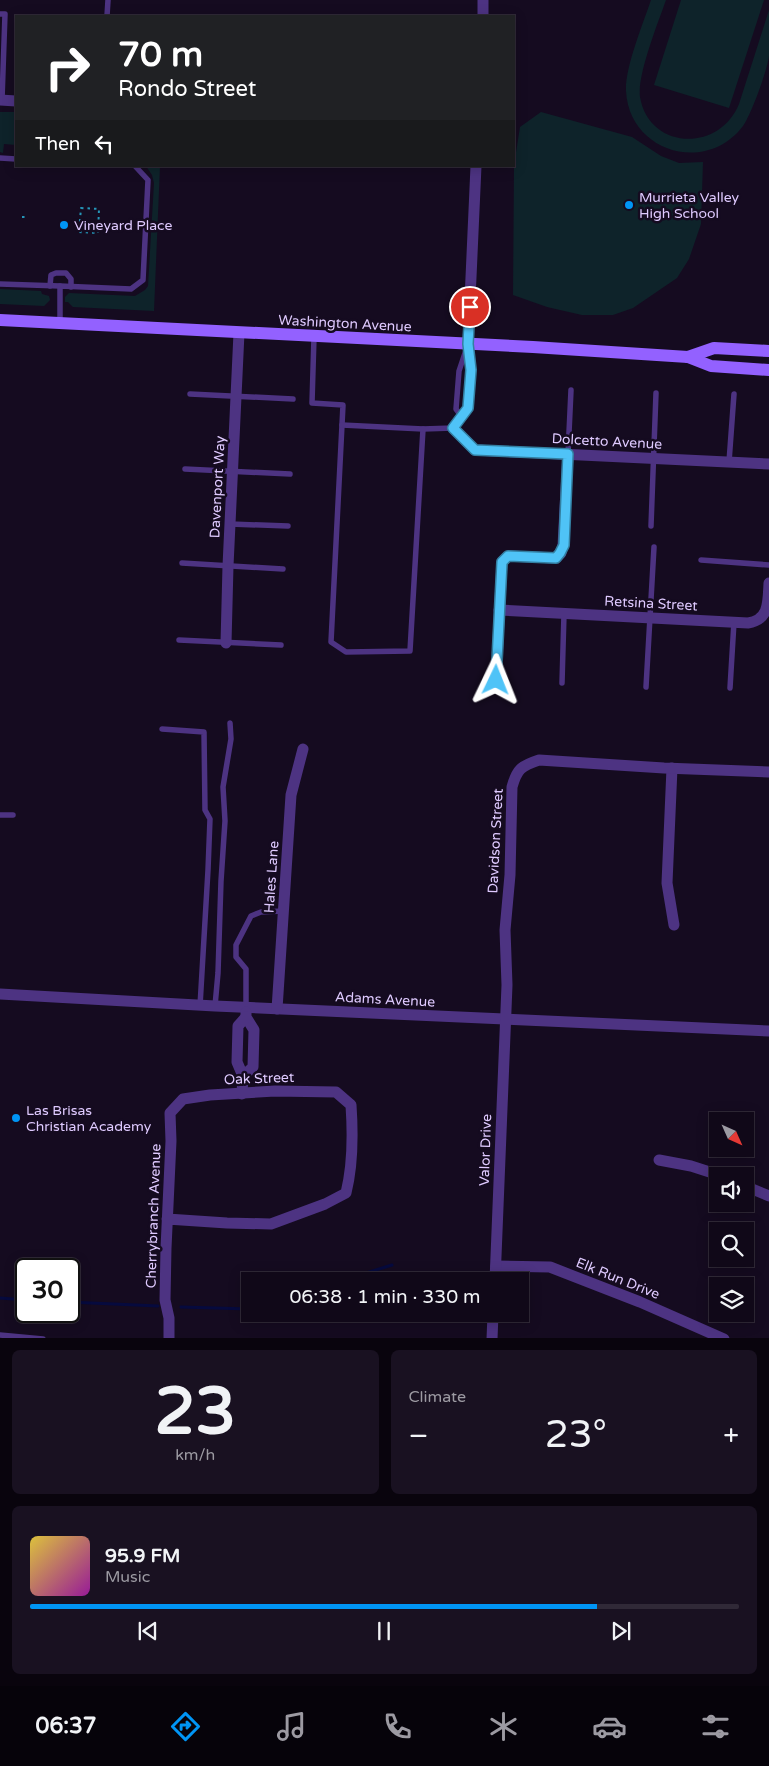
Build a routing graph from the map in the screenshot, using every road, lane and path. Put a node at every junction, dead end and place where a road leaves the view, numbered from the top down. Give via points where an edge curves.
1 (108, 0) edge
2 (484, 0) edge
3 (0, 14) edge
4 (107, 15) edge
5 (483, 15) edge
6 (1, 100) edge
7 (15, 101) edge
8 (0, 158) edge
9 (15, 159) edge
10 (136, 167) edge
11 (476, 167) edge
12 (99, 221) junction
13 (103, 221) dead end
14 (0, 284) edge
15 (50, 286) junction
16 (60, 286) junction
17 (71, 287) junction
18 (0, 320) edge
19 (60, 323) junction
20 (239, 333) junction
21 (314, 338) junction
22 (468, 344) junction
23 (769, 351) edge
24 (688, 357) junction
25 (769, 370) edge
26 (571, 390) dead end
27 (656, 393) dead end
28 (190, 394) dead end
29 (734, 394) dead end
30 (236, 396) junction
31 (293, 399) dead end
32 (462, 416) junction
33 (342, 425) junction
34 (453, 428) junction
35 (423, 429) junction
36 (568, 454) junction
37 (654, 459) junction
38 (729, 462) junction
39 (769, 464) edge
40 (185, 469) dead end
41 (233, 471) junction
42 (290, 474) dead end
43 (230, 524) junction
44 (288, 526) dead end
45 (651, 526) dead end
46 (654, 547) dead end
47 (701, 560) dead end
48 (182, 563) dead end
49 (769, 565) edge
50 (228, 566) junction
51 (283, 569) dead end
52 (769, 583) edge
53 (499, 610) junction
54 (564, 614) junction
55 (650, 618) junction
56 (734, 622) junction
57 (179, 640) dead end
58 (226, 643) junction
59 (281, 645) dead end
60 (496, 680) dead end
61 (562, 683) dead end
62 (646, 687) dead end
63 (730, 688) dead end
64 (230, 723) dead end
65 (162, 729) dead end
66 (304, 749) dead end
67 (672, 768) junction
68 (769, 772) edge
69 (0, 815) edge
70 (13, 815) dead end
71 (284, 911) junction
72 (674, 926) dead end
73 (0, 994) edge
74 (200, 1006) junction
75 (215, 1006) junction
76 (277, 1009) junction
77 (246, 1013) junction
78 (506, 1020) junction
79 (769, 1031) edge
80 (237, 1050) junction
81 (254, 1050) junction
82 (243, 1076) junction
83 (242, 1094) junction
84 (182, 1099) joint
85 (659, 1160) dead end
86 (709, 1172) edge
87 (754, 1190) edge
88 (769, 1196) edge
89 (167, 1219) junction
90 (496, 1266) junction
91 (496, 1272) edge
92 (493, 1322) edge
93 (0, 1335) edge
94 (43, 1338) edge
95 (169, 1338) edge
96 (492, 1338) edge
97 (724, 1338) edge

1 - 4 lane
2 - 5 street
3 - 6 lane via 5,14
6 - 7 street
8 - 9 lane
10 - 17 lane via 148,180 143,280 131,289
11 - 22 street
12 - 12 path via 99,209 81,208 79,232 98,233
12 - 13 path
14 - 15 lane
15 - 16 lane
15 - 17 lane via 51,275 56,272 66,273 71,279
16 - 17 lane
16 - 19 lane
18 - 19 main road, Washington Avenue
19 - 20 main road, Washington Avenue
20 - 21 main road, Washington Avenue
20 - 30 street, Davenport Way
21 - 22 main road, Washington Avenue
21 - 33 lane via 312,403 343,405
22 - 24 main road, Washington Avenue
22 - 32 lane via 471,370 468,408
22 - 32 lane via 459,371 456,409
23 - 24 main road, Washington Avenue via 714,348
24 - 25 main road, Washington Avenue via 711,366
26 - 36 lane
27 - 37 lane
28 - 30 lane
29 - 38 lane
30 - 31 lane
30 - 41 street, Davenport Way
32 - 34 lane
33 - 35 lane
33 - 35 lane via 331,642 346,652 410,650
34 - 35 lane
34 - 36 street, Dolcetto Avenue via 475,450
36 - 37 street, Dolcetto Avenue
36 - 53 street via 564,545 556,558 508,556 502,562
37 - 38 street, Dolcetto Avenue
37 - 45 lane
38 - 39 street, Dolcetto Avenue
40 - 41 lane
41 - 42 lane
41 - 43 street, Davenport Way
43 - 44 lane
43 - 50 street, Davenport Way
46 - 55 lane
47 - 49 lane
48 - 50 lane
50 - 51 lane
50 - 58 street, Davenport Way
52 - 56 street, Retsina Street via 768,611 763,618 757,622
53 - 54 street, Retsina Street
53 - 60 street
54 - 55 street, Retsina Street
54 - 61 lane
55 - 56 street, Retsina Street
55 - 62 lane
56 - 63 lane
57 - 58 lane
58 - 59 lane
64 - 75 lane via 231,739 223,787 225,822
65 - 74 lane via 204,732 205,810 210,819
66 - 71 street, Hales Lane via 291,795
67 - 68 street, Davidson Street
67 - 72 street via 666,883
67 - 78 street, Davidson Street via 539,760 525,765 516,774 512,787 505,930
69 - 70 lane
71 - 76 street, Hales Lane
71 - 77 lane via 251,916 236,945 236,957 246,969
73 - 74 street, Adams Avenue
74 - 75 street, Adams Avenue
75 - 77 street, Adams Avenue
76 - 77 street, Adams Avenue
76 - 78 street, Adams Avenue
77 - 80 street via 238,1026
77 - 81 street via 254,1030
78 - 79 street, Adams Avenue
78 - 90 street, Valor Drive
80 - 81 street
80 - 82 street via 237,1062
81 - 82 street via 253,1068
82 - 83 street
83 - 84 street, Oak Street
83 - 89 street, Oak Street via 336,1092 351,1105 350,1181 346,1193 271,1224
84 - 89 street, Cherrybranch Avenue via 170,1113
85 - 86 street
87 - 88 street
89 - 95 street, Cherrybranch Avenue via 165,1300
90 - 91 street, Valor Drive
90 - 97 street, Elk Run Drive via 550,1267
92 - 96 street
93 - 94 lane

